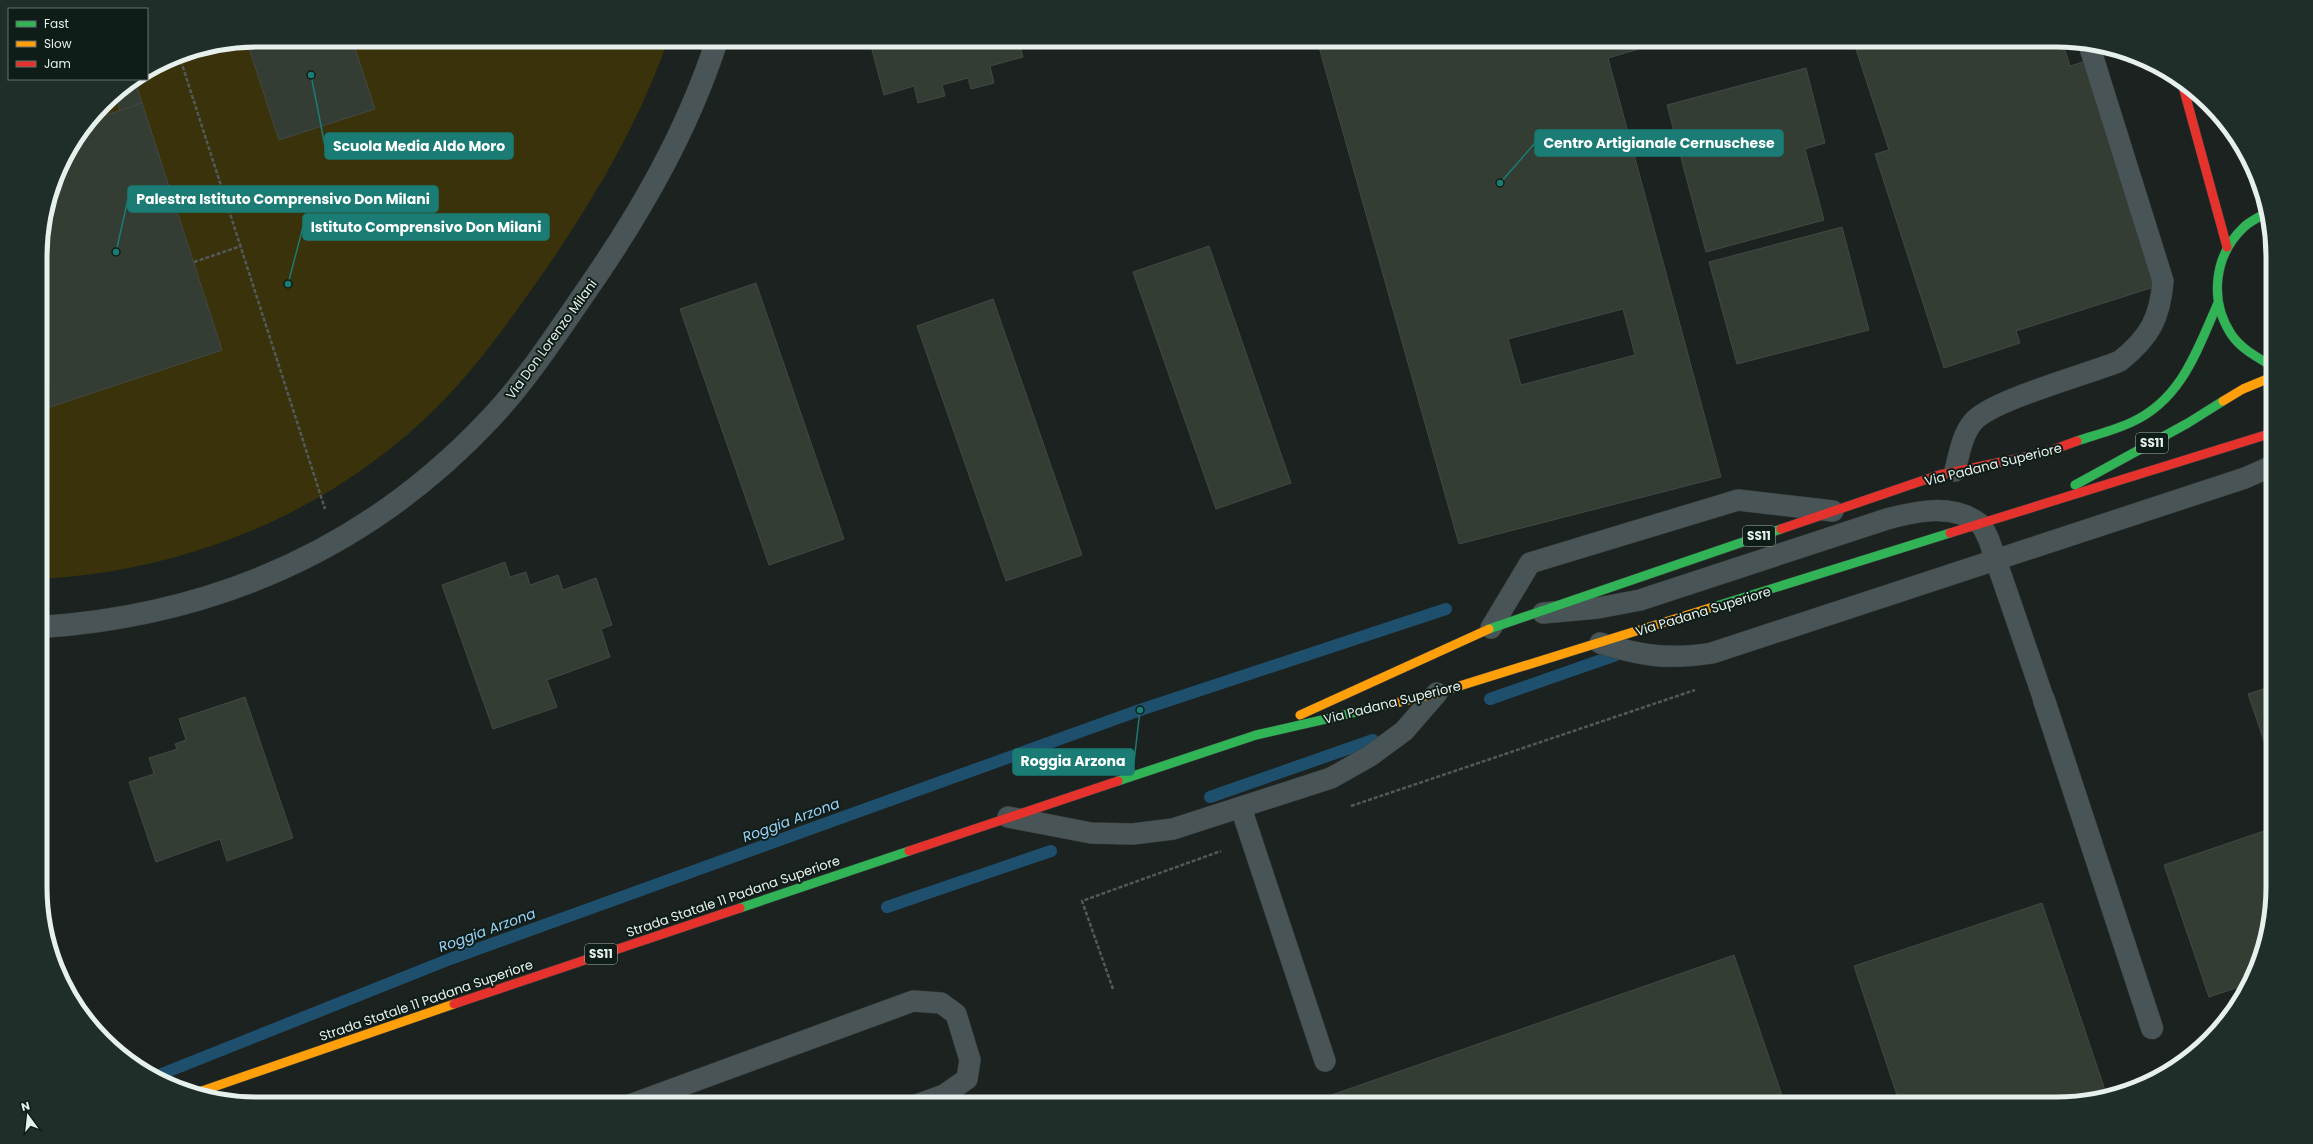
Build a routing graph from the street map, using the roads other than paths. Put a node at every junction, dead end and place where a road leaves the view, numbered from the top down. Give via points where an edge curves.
1 (715, 47) edge
2 (2091, 50) edge
3 (2184, 90) edge
4 (2262, 215) edge
5 (2227, 247) junction
6 (2218, 303) junction
7 (2266, 363) edge
8 (2266, 379) edge
9 (2266, 435) edge
10 (2266, 469) edge
11 (1955, 471) junction
12 (2032, 508) junction
13 (1833, 511) junction
14 (1981, 525) junction
15 (1996, 560) junction
16 (1528, 614) junction
17 (47, 626) edge
18 (1491, 628) junction
19 (1600, 643) junction
20 (1437, 693) junction
21 (2044, 700) joint
22 (1256, 735) junction
23 (1241, 808) junction
24 (1008, 817) junction
25 (2152, 1028) dead end
26 (1325, 1062) dead end
27 (204, 1090) edge
28 (651, 1097) edge
29 (938, 1097) edge

1 - 17 street, Via Don Lorenzo Milani via 678,138 647,197 601,270 532,369 491,418 445,463 395,503 335,542 255,580 194,602 132,616
2 - 11 lane via 2163,281 2161,305 2150,330 2135,349 2120,361 2004,402 1973,421 1962,444
3 - 5 main road
4 - 5 main road, Via Padana Superiore / SS11 via 2248,222
5 - 6 main road, Via Padana Superiore / SS11 via 2217,274
6 - 7 main road, Via Padana Superiore / SS11 via 2220,315 2234,339 2258,360
6 - 11 main road, Via Padana Superiore / SS11 via 2182,380 2167,399 2146,414 2116,429 2044,453
8 - 12 main road, SS11 via 2243,389 2188,423
9 - 12 main road, SS11
10 - 15 lane via 2245,478
11 - 13 main road, Via Padana Superiore / SS11
12 - 14 main road, SS11
13 - 16 main road, Via Padana Superiore / SS11
13 - 18 lane via 1738,500 1530,563
14 - 15 lane via 1990,540
14 - 16 lane, Via Padana Superiore via 1950,511 1914,512 1640,600 1582,610
14 - 19 main road, Via Padana Superiore / SS11
15 - 19 lane via 1712,653 1649,656
15 - 21 lane
16 - 18 main road, Via Padana Superiore / SS11
18 - 22 main road, Via Padana Superiore / SS11
19 - 20 main road, Via Padana Superiore / SS11
20 - 22 main road, Via Padana Superiore / SS11
20 - 23 lane via 1404,731 1370,756 1331,778
21 - 25 street
22 - 24 main road, Strada Statale 11 Padana Superiore / SS11
23 - 24 lane via 1173,829 1133,834 1091,833
23 - 26 lane
24 - 27 main road, Strada Statale 11 Padana Superiore / SS11
28 - 29 lane via 913,1001 941,1003 956,1014 970,1060 967,1079

